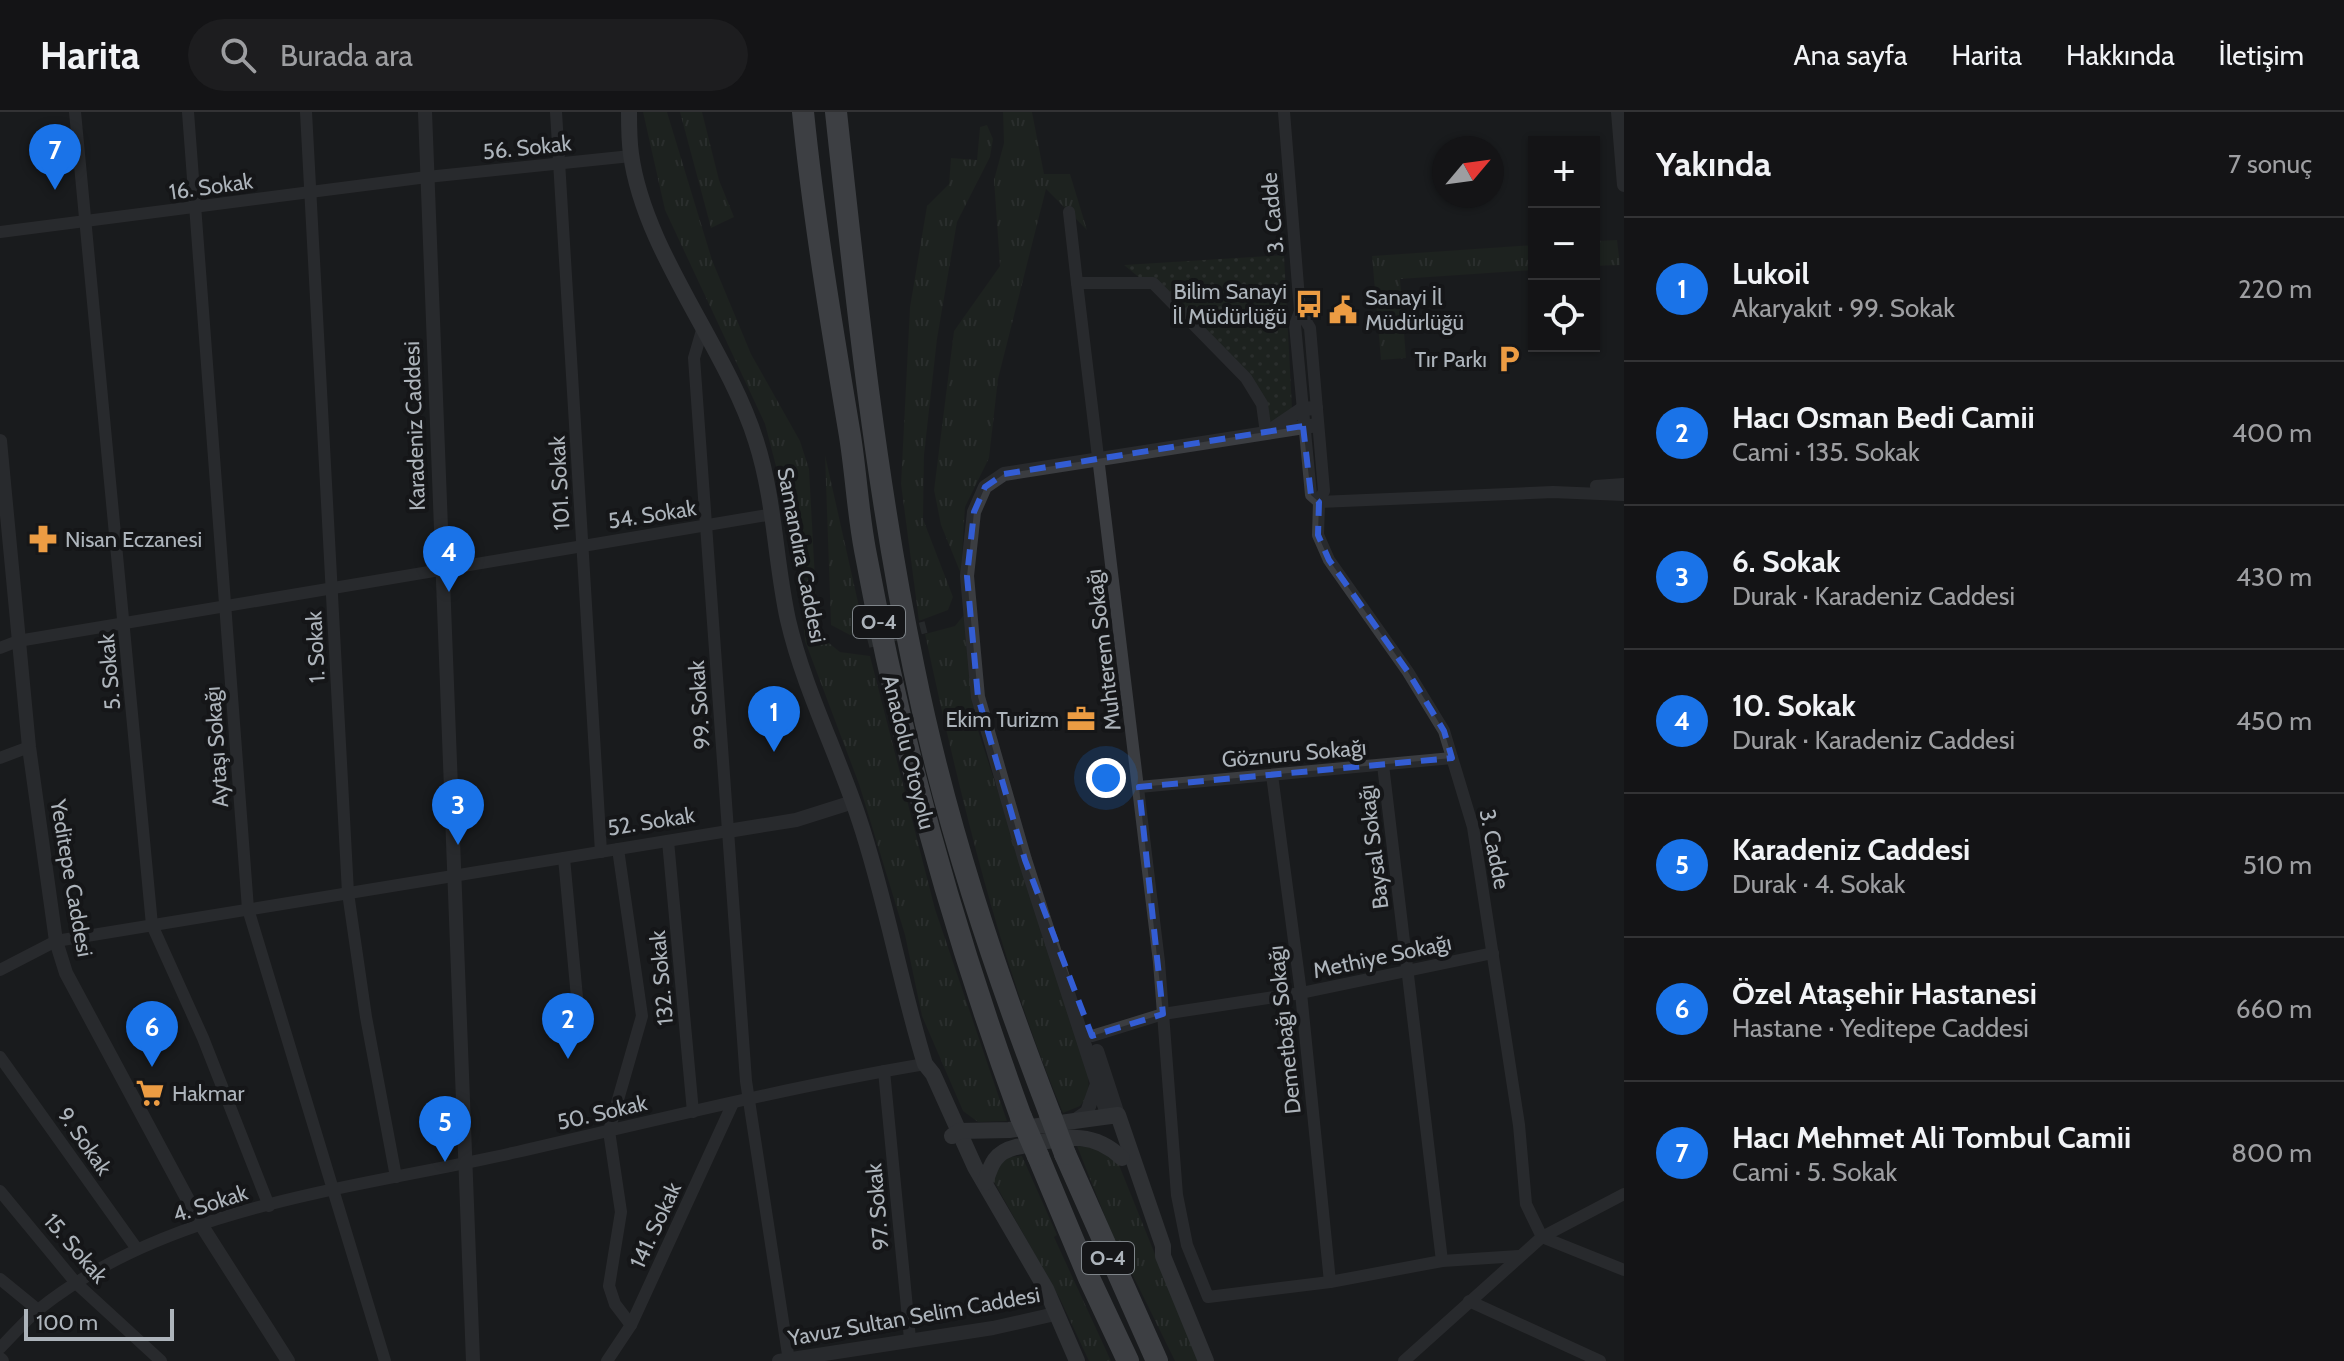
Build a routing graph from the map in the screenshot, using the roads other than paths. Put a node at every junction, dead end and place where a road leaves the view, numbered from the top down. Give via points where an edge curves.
1 (75, 112) edge
2 (188, 112) edge
3 (306, 112) edge
4 (425, 112) edge
5 (556, 112) edge
6 (629, 112) edge
7 (803, 112) edge
8 (836, 112) edge
9 (1284, 112) edge
10 (1618, 112) edge
11 (631, 156) junction
12 (559, 164) junction
13 (427, 177) junction
14 (1624, 185) edge
15 (310, 192) junction
16 (195, 209) junction
17 (1069, 212) dead end
18 (87, 222) junction
19 (0, 232) edge
20 (1077, 283) junction
21 (703, 327) junction
22 (1309, 408) junction
23 (1310, 425) junction
24 (1266, 433) junction
25 (0, 441) edge
26 (1099, 459) junction
27 (1624, 484) edge
28 (1553, 492) junction
29 (1624, 495) edge
30 (1319, 502) junction
31 (773, 514) junction
32 (4, 523) edge
33 (705, 525) junction
34 (582, 545) junction
35 (442, 568) junction
36 (332, 587) junction
37 (225, 605) junction
38 (124, 623) junction
39 (18, 641) junction
40 (0, 648) edge
41 (29, 747) junction
42 (0, 758) edge
43 (1452, 758) junction
44 (1383, 765) junction
45 (1272, 775) junction
46 (1139, 787) junction
47 (853, 802) junction
48 (728, 831) junction
49 (668, 841) junction
50 (618, 849) junction
51 (601, 852) junction
52 (564, 858) junction
53 (453, 876) junction
54 (348, 893) junction
55 (248, 909) junction
56 (152, 925) junction
57 (56, 941) junction
58 (1055, 947) junction
59 (1493, 953) junction
60 (0, 970) edge
61 (1408, 972) junction
62 (1301, 993) junction
63 (1163, 1014) junction
64 (579, 1019) dead end
65 (1092, 1036) junction
66 (0, 1057) edge
67 (925, 1064) junction
68 (884, 1071) junction
69 (1097, 1084) junction
70 (750, 1099) junction
71 (733, 1103) junction
72 (948, 1105) junction
73 (693, 1112) junction
74 (1074, 1121) junction
75 (1116, 1123) junction
76 (609, 1131) junction
77 (984, 1131) junction
78 (1085, 1136) junction
79 (958, 1140) junction
80 (1016, 1147) junction
81 (1122, 1158) junction
82 (464, 1164) junction
83 (396, 1177) junction
84 (985, 1183) junction
85 (330, 1189) junction
86 (0, 1191) edge
87 (1623, 1195) edge
88 (269, 1206) junction
89 (202, 1226) junction
90 (1542, 1237) junction
91 (1187, 1245) junction
92 (137, 1249) junction
93 (1163, 1256) junction
94 (1520, 1256) junction
95 (1442, 1261) junction
96 (1624, 1270) edge
97 (0, 1279) edge
98 (1330, 1282) junction
99 (76, 1283) junction
100 (1469, 1301) junction
101 (38, 1310) junction
102 (1055, 1314) junction
103 (631, 1325) junction
104 (910, 1339) junction
105 (0, 1348) edge
106 (786, 1360) edge
107 (161, 1361) edge
108 (288, 1361) edge
109 (385, 1361) edge
110 (473, 1361) edge
111 (607, 1361) edge
112 (1077, 1361) edge
113 (1128, 1361) edge
114 (1157, 1361) edge
115 (1206, 1361) edge
116 (1404, 1361) edge
117 (1600, 1361) edge

1 - 18 street, 5. Sokak
2 - 16 street, Aytaşı Sokağı
3 - 15 street, 1. Sokak
4 - 13 street, Karadeniz Caddesi
5 - 12 street, 101. Sokak
6 - 11 main road, Samandıra Caddesi
7 - 113 highway, Anadolu Otoyolu / O-4, bridge via 864,547 940,879 1021,1117
8 - 114 highway, Anadolu Otoyolu / O-4, bridge via 890,542 937,770 979,914 1050,1114
9 - 22 street, 3. Cadde via 1300,311 1310,328
10 - 14 street
11 - 12 street, 56. Sokak
11 - 21 main road, Samandıra Caddesi via 650,220
12 - 13 street, 56. Sokak
12 - 34 street, 101. Sokak
13 - 15 street, 16. Sokak
13 - 35 street, Karadeniz Caddesi
15 - 16 street, 16. Sokak
15 - 36 street, 1. Sokak
16 - 18 street, 16. Sokak
16 - 37 street, Aytaşı Sokağı
17 - 20 street, Muhterem Sokağı
18 - 19 street, 16. Sokak
18 - 38 street, 5. Sokak
20 - 24 street via 1153,283 1246,378 1262,404
20 - 26 street, Muhterem Sokağı
21 - 31 main road, Samandıra Caddesi via 729,371 756,441
21 - 33 street, 99. Sokak via 694,358
22 - 23 street, 3. Cadde
22 - 24 street
23 - 24 street
23 - 30 street, 3. Cadde via 1311,495
24 - 26 street
25 - 32 street, Yeditepe Caddesi
26 - 46 street, Muhterem Sokağı
26 - 58 street via 1004,474 985,487 974,512 967,576 978,697
27 - 28 street
28 - 29 street
28 - 30 street
30 - 43 street, 3. Cadde via 1318,535 1329,560 1422,694 1444,731
31 - 33 street, 54. Sokak
31 - 47 main road, Samandıra Caddesi via 788,619
32 - 39 street, Yeditepe Caddesi
33 - 34 street, 54. Sokak
33 - 48 street, 99. Sokak
34 - 35 street, 54. Sokak
34 - 51 street, 101. Sokak
35 - 36 street, 54. Sokak
35 - 53 street, Karadeniz Caddesi
36 - 37 street, 54. Sokak
36 - 54 street, 1. Sokak
37 - 38 street, 54. Sokak
37 - 55 street, Aytaşı Sokağı
38 - 39 street, 54. Sokak
38 - 56 street, 5. Sokak
39 - 40 street, 54. Sokak
39 - 41 street, Yeditepe Caddesi
41 - 42 street
41 - 57 street, Yeditepe Caddesi
43 - 44 street, Göznuru Sokağı
43 - 59 street, 3. Cadde via 1473,827
44 - 45 street, Göznuru Sokağı
44 - 61 street, Baysal Sokağı
45 - 46 street, Göznuru Sokağı
45 - 62 street, Demetbağı Sokağı
46 - 63 street, Muhterem Sokağı
47 - 48 street, 52. Sokak via 796,820
47 - 67 main road, Samandıra Caddesi
48 - 49 street, 52. Sokak
48 - 70 street, 99. Sokak
49 - 50 street, 52. Sokak
49 - 73 street, 132. Sokak
50 - 51 street, 52. Sokak
50 - 76 street via 642,1016
51 - 52 street, 52. Sokak
52 - 53 street, 52. Sokak
52 - 64 street
53 - 54 street, 52. Sokak
53 - 82 street, Karadeniz Caddesi
54 - 55 street, 52. Sokak
54 - 83 street, 1. Sokak
55 - 56 street, 52. Sokak
55 - 85 street, Aytaşı Sokağı
56 - 57 street, 52. Sokak
56 - 88 street, 5. Sokak
57 - 60 street, 52. Sokak
57 - 89 street, Yeditepe Caddesi via 66,973
58 - 65 street
58 - 69 street
59 - 61 street, Methiye Sokağı
59 - 90 street, 3. Cadde via 1526,1204
61 - 62 street, Methiye Sokağı
61 - 95 street, Baysal Sokağı
62 - 63 street, Methiye Sokağı
62 - 98 street, Demetbağı Sokağı
63 - 65 street, Methiye Sokağı
63 - 91 street, Muhterem Sokağı via 1177,1195
65 - 75 street
66 - 92 street, 9. Sokak
67 - 68 street, 50. Sokak
67 - 72 main road, Samandıra Caddesi
67 - 79 main road via 923,1076
68 - 70 street, 50. Sokak
68 - 104 street, 97. Sokak
69 - 74 street via 1087,1112
69 - 75 street
70 - 71 street, 50. Sokak
70 - 106 street
71 - 73 street, 50. Sokak
71 - 103 street, 141. Sokak
72 - 77 main road via 960,1121
72 - 79 main road, Samandıra Caddesi
73 - 76 street, 50. Sokak
74 - 75 main road
74 - 77 main road
75 - 78 main road
75 - 81 main road
75 - 93 main road
76 - 82 street, 50. Sokak
76 - 103 street via 621,1212 609,1286
77 - 79 main road
78 - 80 main road
78 - 81 main road via 1107,1144
79 - 80 main road
79 - 84 main road, Samandıra Caddesi
79 - 102 main road via 1035,1287
80 - 84 main road via 991,1161
81 - 93 main road via 1156,1250
82 - 83 street, 4. Sokak
82 - 110 street, Karadeniz Caddesi
83 - 85 street, 4. Sokak
84 - 102 main road, Samandıra Caddesi
85 - 88 street, 4. Sokak
85 - 109 street, Aytaşı Sokağı
86 - 99 street, 15. Sokak
87 - 90 street
88 - 89 street, 4. Sokak
89 - 92 street, 4. Sokak
89 - 108 street, Yeditepe Caddesi
90 - 94 street
90 - 96 street
91 - 93 street
91 - 98 street, Muhterem Sokağı via 1208,1297
92 - 99 street, 4. Sokak
93 - 115 main road
94 - 95 street
94 - 100 street
95 - 98 street
97 - 101 street
99 - 101 street, 4. Sokak
99 - 107 street, 15. Sokak
100 - 116 street
100 - 117 street
101 - 105 street, 4. Sokak
102 - 104 street, Yavuz Sultan Selim Caddesi
102 - 112 main road, Samandıra Caddesi
103 - 111 street, 141. Sokak
104 - 106 street, Yavuz Sultan Selim Caddesi

